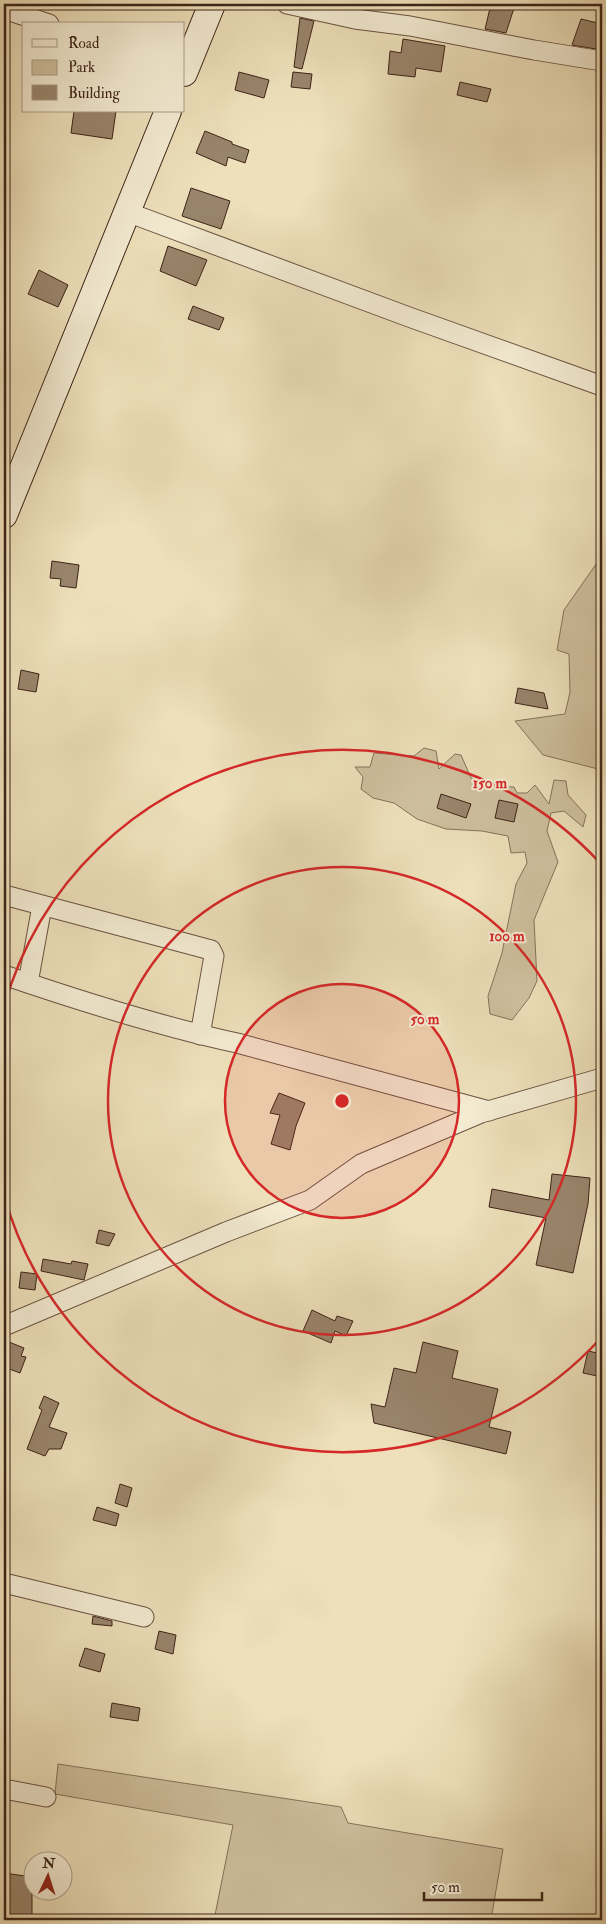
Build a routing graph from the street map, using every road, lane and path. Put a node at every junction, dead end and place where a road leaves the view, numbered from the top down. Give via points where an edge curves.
1 (212, 4) edge
2 (287, 4) edge
3 (4, 9) edge
4 (43, 22) edge
5 (602, 61) edge
6 (186, 62) edge
7 (168, 112) edge
8 (127, 212) junction
9 (602, 386) edge
10 (4, 515) edge
11 (4, 895) edge
12 (42, 906) junction
13 (4, 975) edge
14 (28, 983) junction
15 (200, 1035) junction
16 (602, 1078) edge
17 (489, 1111) junction
18 (4, 1326) edge
19 (4, 1584) edge
20 (144, 1617) dead end
21 (4, 1789) edge
22 (46, 1797) dead end

1 - 6 street
2 - 5 street via 361,20
3 - 4 street
7 - 8 street
8 - 9 street
8 - 10 street
11 - 12 street
12 - 14 street
12 - 15 street via 211,950 214,956
13 - 14 street
14 - 15 street
15 - 17 street
16 - 17 street
17 - 18 street via 361,1164 310,1200
19 - 20 street
21 - 22 street

